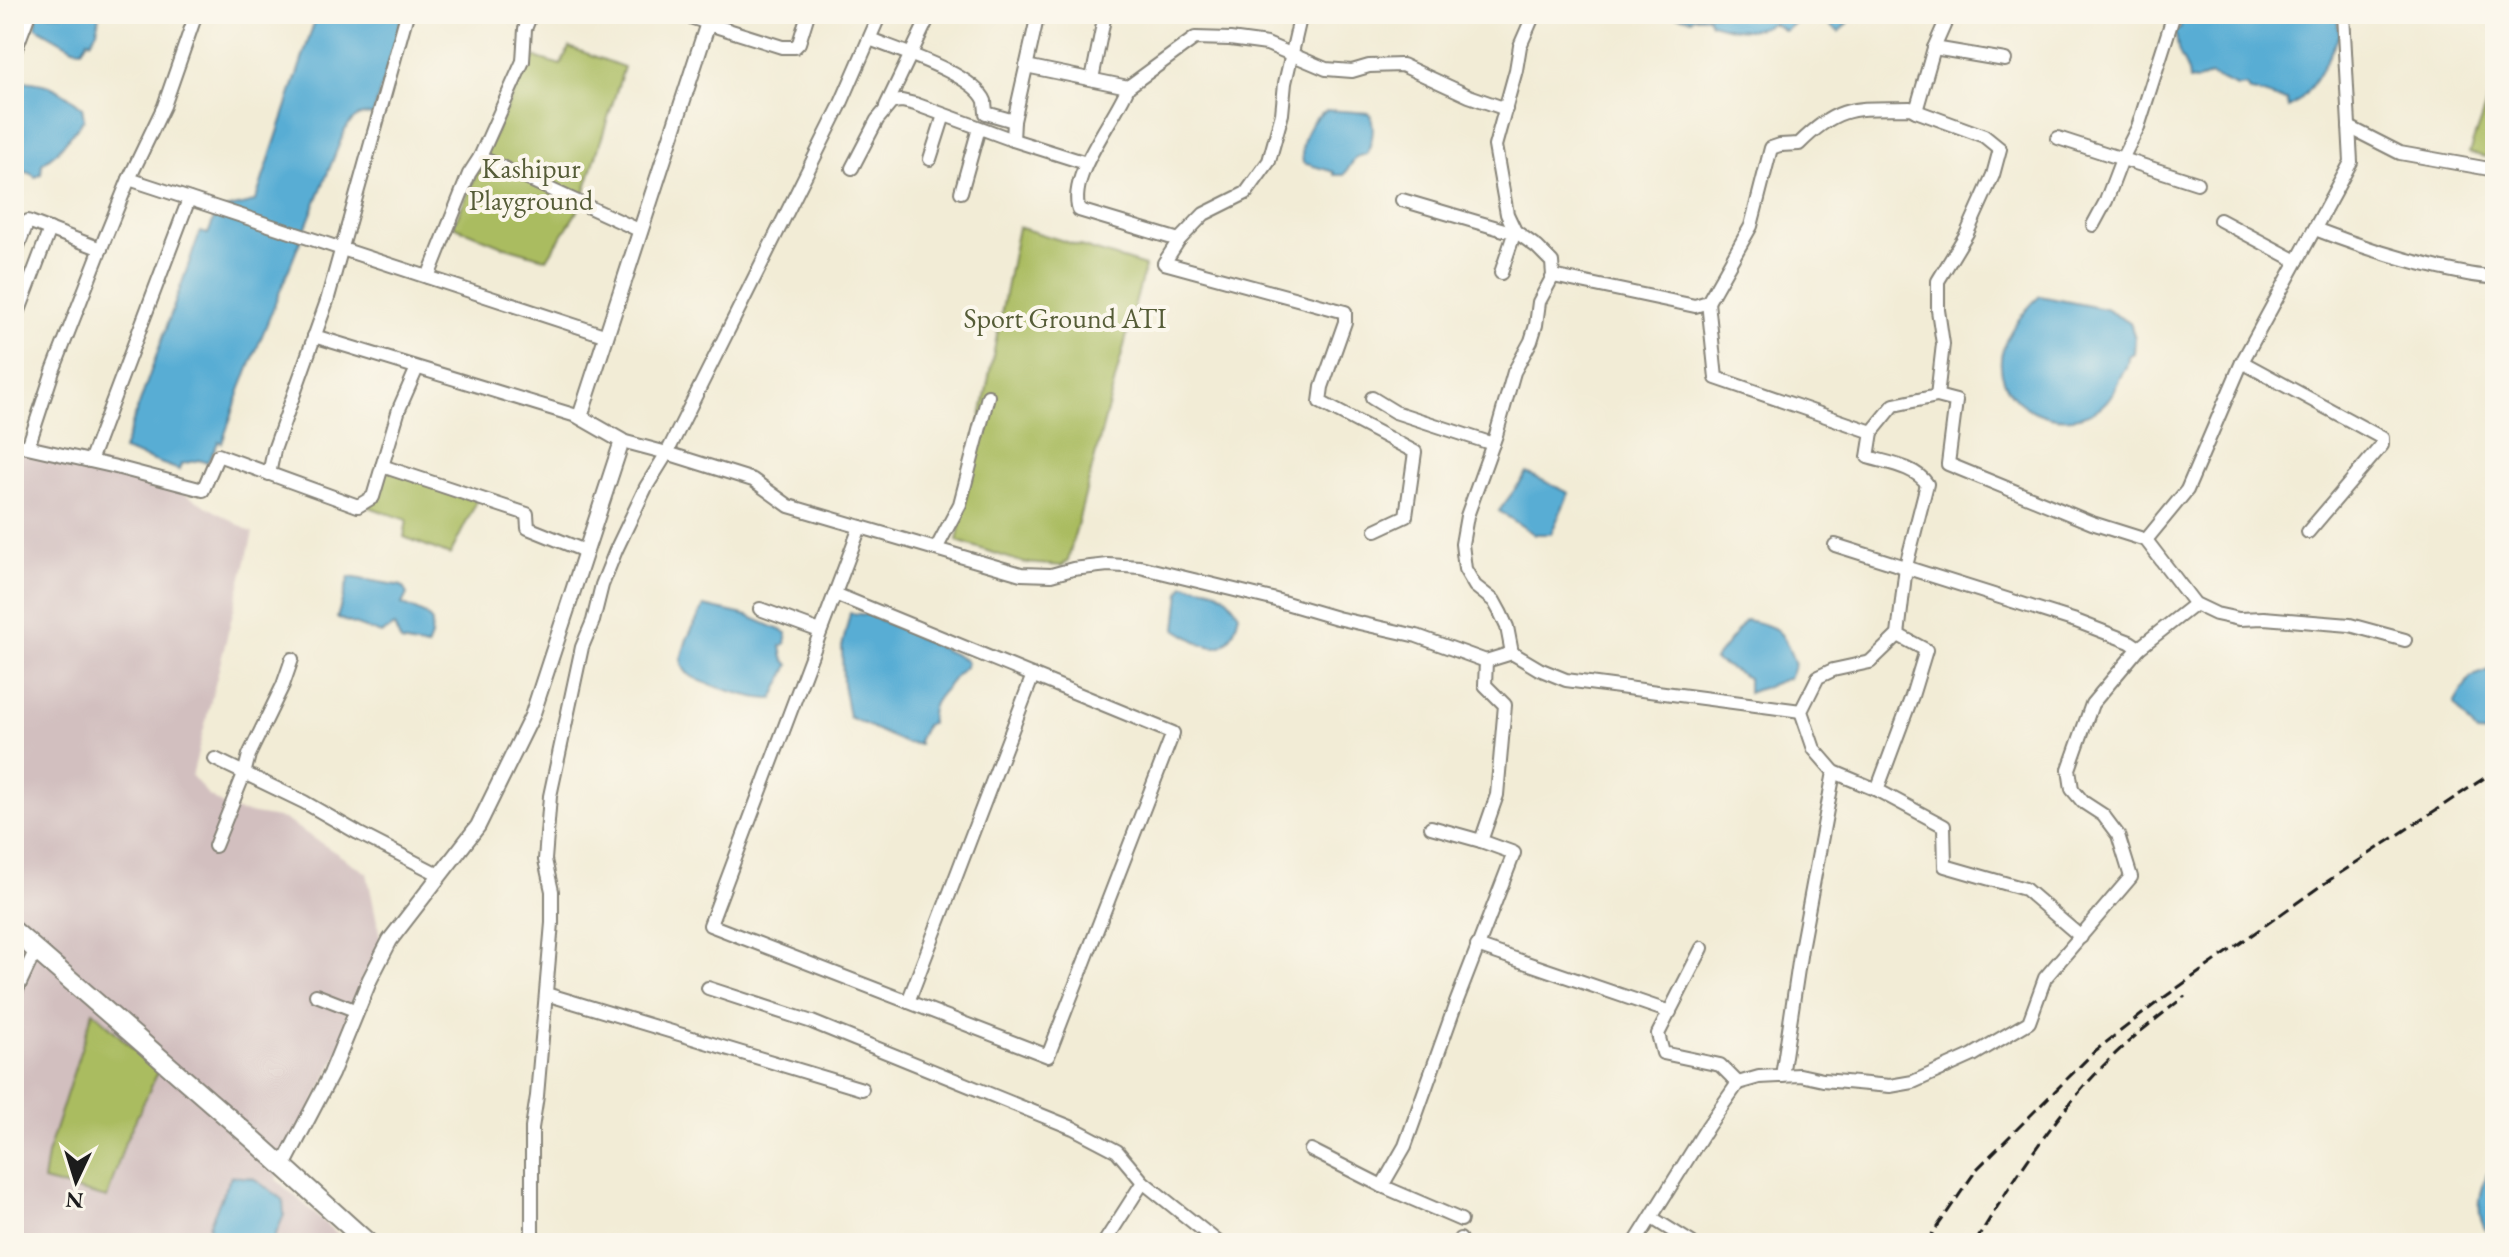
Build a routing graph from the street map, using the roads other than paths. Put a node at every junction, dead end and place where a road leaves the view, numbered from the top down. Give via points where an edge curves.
1 (29, 14) edge
2 (196, 14) edge
3 (407, 14) edge
4 (531, 14) edge
5 (681, 14) edge
6 (808, 14) edge
7 (880, 14) edge
8 (930, 14) edge
9 (1038, 14) edge
10 (1105, 14) edge
11 (1301, 14) edge
12 (1534, 14) edge
13 (1949, 14) edge
14 (2174, 14) edge
15 (2343, 14) edge
16 (712, 21) edge
17 (870, 39) junction
18 (1934, 48) junction
19 (14, 54) edge
20 (910, 55) junction
21 (1291, 56) junction
22 (2005, 60) dead end
23 (1026, 66) junction
24 (1092, 79) junction
25 (1128, 87) junction
26 (886, 106) junction
27 (1506, 109) junction
28 (1916, 111) junction
29 (944, 115) junction
30 (1014, 121) junction
31 (2349, 127) junction
32 (979, 128) junction
33 (2058, 138) dead end
34 (1013, 140) junction
35 (480, 157) junction
36 (930, 159) dead end
37 (2122, 159) junction
38 (1086, 163) junction
39 (852, 168) dead end
40 (2495, 170) edge
41 (129, 179) junction
42 (2197, 183) dead end
43 (961, 192) dead end
44 (189, 199) junction
45 (1402, 200) dead end
46 (2220, 220) dead end
47 (2093, 225) dead end
48 (50, 229) junction
49 (2315, 229) junction
50 (641, 231) junction
51 (1515, 231) junction
52 (1179, 240) junction
53 (101, 249) junction
54 (340, 249) junction
55 (14, 256) edge
56 (2297, 261) junction
57 (2495, 269) edge
58 (1501, 273) dead end
59 (1553, 276) junction
60 (428, 277) junction
61 (2495, 279) edge
62 (1708, 302) junction
63 (14, 324) edge
64 (314, 336) junction
65 (607, 336) junction
66 (2242, 362) junction
67 (417, 368) junction
68 (988, 396) dead end
69 (1937, 396) junction
70 (1372, 398) dead end
71 (580, 417) junction
72 (1872, 432) junction
73 (622, 441) junction
74 (14, 444) edge
75 (1493, 444) junction
76 (28, 447) junction
77 (667, 453) junction
78 (90, 461) junction
79 (382, 466) junction
80 (269, 474) junction
81 (860, 527) junction
82 (1376, 530) dead end
83 (2308, 532) dead end
84 (2146, 540) junction
85 (1835, 545) dead end
86 (936, 549) junction
87 (585, 551) junction
88 (1906, 566) junction
89 (835, 594) junction
90 (2195, 604) junction
91 (760, 609) dead end
92 (820, 631) junction
93 (1898, 635) junction
94 (2405, 640) dead end
95 (2139, 648) junction
96 (1512, 653) junction
97 (292, 659) dead end
98 (1486, 661) junction
99 (1033, 675) junction
100 (1801, 711) junction
101 (215, 759) dead end
102 (1834, 772) junction
103 (244, 774) junction
104 (1877, 790) junction
105 (1431, 827) dead end
106 (1481, 841) junction
107 (215, 846) dead end
108 (440, 875) junction
109 (14, 931) edge
110 (2081, 937) junction
111 (1477, 946) junction
112 (1702, 948) dead end
113 (36, 949) junction
114 (708, 988) dead end
115 (546, 994) junction
116 (316, 995) dead end
117 (14, 996) edge
118 (908, 1002) junction
119 (357, 1011) junction
120 (1670, 1012) junction
121 (1782, 1076) junction
122 (1738, 1083) junction
123 (862, 1089) dead end
124 (1311, 1150) dead end
125 (283, 1166) junction
126 (1143, 1182) junction
127 (1382, 1186) junction
128 (1652, 1218) junction
129 (1461, 1220) dead end
130 (368, 1243) edge
131 (532, 1243) edge
132 (1104, 1243) edge
133 (1219, 1243) edge
134 (1635, 1243) edge
135 (1692, 1243) edge

1 - 19 street
2 - 41 street via 164,106
3 - 54 street
4 - 35 street via 523,61
5 - 16 street
6 - 16 street via 795,47
7 - 17 street
8 - 20 street
9 - 23 street
10 - 24 street
11 - 21 street
12 - 27 street via 1520,46
13 - 18 street
14 - 37 street via 2138,127
15 - 31 street
16 - 50 street
17 - 20 street
17 - 77 street
18 - 22 street
18 - 28 street
20 - 26 street
20 - 30 street via 954,73 979,92 986,113
21 - 25 street via 1267,44 1195,38
21 - 27 street via 1326,69 1402,65
21 - 52 street via 1282,114 1260,176 1246,193 1204,214
23 - 24 street
23 - 30 street
24 - 25 street
25 - 38 street
26 - 29 street via 902,101
26 - 39 street
27 - 51 street via 1495,146
28 - 62 street via 1860,108 1839,113 1799,144 1771,148 1751,226
28 - 69 street via 1984,136 2000,149 1967,233 1938,281 1943,344
29 - 32 street
29 - 36 street
30 - 34 street
31 - 40 street via 2400,153
31 - 49 street via 2351,162
32 - 34 street
32 - 43 street
33 - 37 street
34 - 38 street
35 - 50 street
35 - 60 street
37 - 42 street
37 - 47 street
38 - 52 street via 1077,190 1079,210
41 - 44 street
41 - 53 street
44 - 54 street
44 - 78 street
45 - 51 street
46 - 56 street
48 - 53 street
48 - 55 street via 28,221
48 - 63 street
49 - 56 street
49 - 61 street via 2415,262
50 - 65 street
51 - 58 street
51 - 59 street via 1552,262
52 - 82 street via 1164,263 1345,312 1320,402 1415,452 1406,516
53 - 76 street
54 - 60 street
54 - 64 street
56 - 66 street
57 - 61 street
59 - 62 street via 1695,306
59 - 75 street via 1539,302 1531,341 1514,372
60 - 65 street
62 - 72 street via 1716,378
64 - 67 street
64 - 80 street
65 - 71 street
66 - 83 street via 2382,438 2382,445
66 - 84 street via 2187,490
67 - 71 street
67 - 79 street
68 - 86 street via 960,504
69 - 72 street via 1894,405
69 - 84 street via 1956,401 1948,464
70 - 75 street via 1395,412
71 - 73 street
72 - 88 street via 1868,457 1909,469 1927,484
73 - 77 street
73 - 87 street
74 - 76 street
75 - 96 street via 1462,544 1465,569 1475,586 1494,601
76 - 78 street
77 - 81 street via 753,480 789,506
77 - 115 street via 616,550 582,647 550,796
78 - 80 street via 203,490 218,455
79 - 80 street via 373,497 358,506
79 - 87 street via 527,514 528,528
81 - 86 street
81 - 89 street
84 - 90 street
85 - 88 street
86 - 98 street via 1021,574 1140,567 1417,636
87 - 108 street via 532,716 478,826
88 - 93 street
88 - 95 street via 2076,621
89 - 92 street
89 - 99 street
90 - 94 street via 2239,619 2350,625
90 - 95 street
91 - 92 street
92 - 118 street via 710,925
93 - 100 street via 1870,662 1818,677
93 - 104 street via 1926,650
95 - 110 street via 2092,704 2069,769 2072,789 2118,835 2131,877
96 - 98 street
96 - 100 street via 1566,680
97 - 103 street
98 - 106 street via 1485,685 1505,705 1497,795
99 - 118 street
99 - 118 street via 1173,733 1168,748 1048,1056
100 - 102 street via 1814,749
101 - 103 street
102 - 104 street
102 - 121 street
103 - 107 street
103 - 108 street
104 - 110 street via 1944,826 1945,866 2025,889
105 - 106 street
106 - 111 street via 1514,853
108 - 119 street via 390,940
109 - 113 main road
110 - 121 street via 2045,978 2029,1022 1973,1055 1913,1082 1890,1086
111 - 120 street
111 - 127 street via 1405,1146
112 - 120 street
113 - 117 street
113 - 125 main road
114 - 126 street via 812,1022 1073,1128 1117,1151
115 - 123 street
115 - 131 street via 532,1128
116 - 119 street
119 - 125 street
120 - 122 street via 1658,1034 1663,1053 1720,1065
121 - 122 street
122 - 128 street
124 - 127 street
125 - 130 main road
126 - 132 street
126 - 133 street
127 - 129 street
128 - 134 street
128 - 135 street

